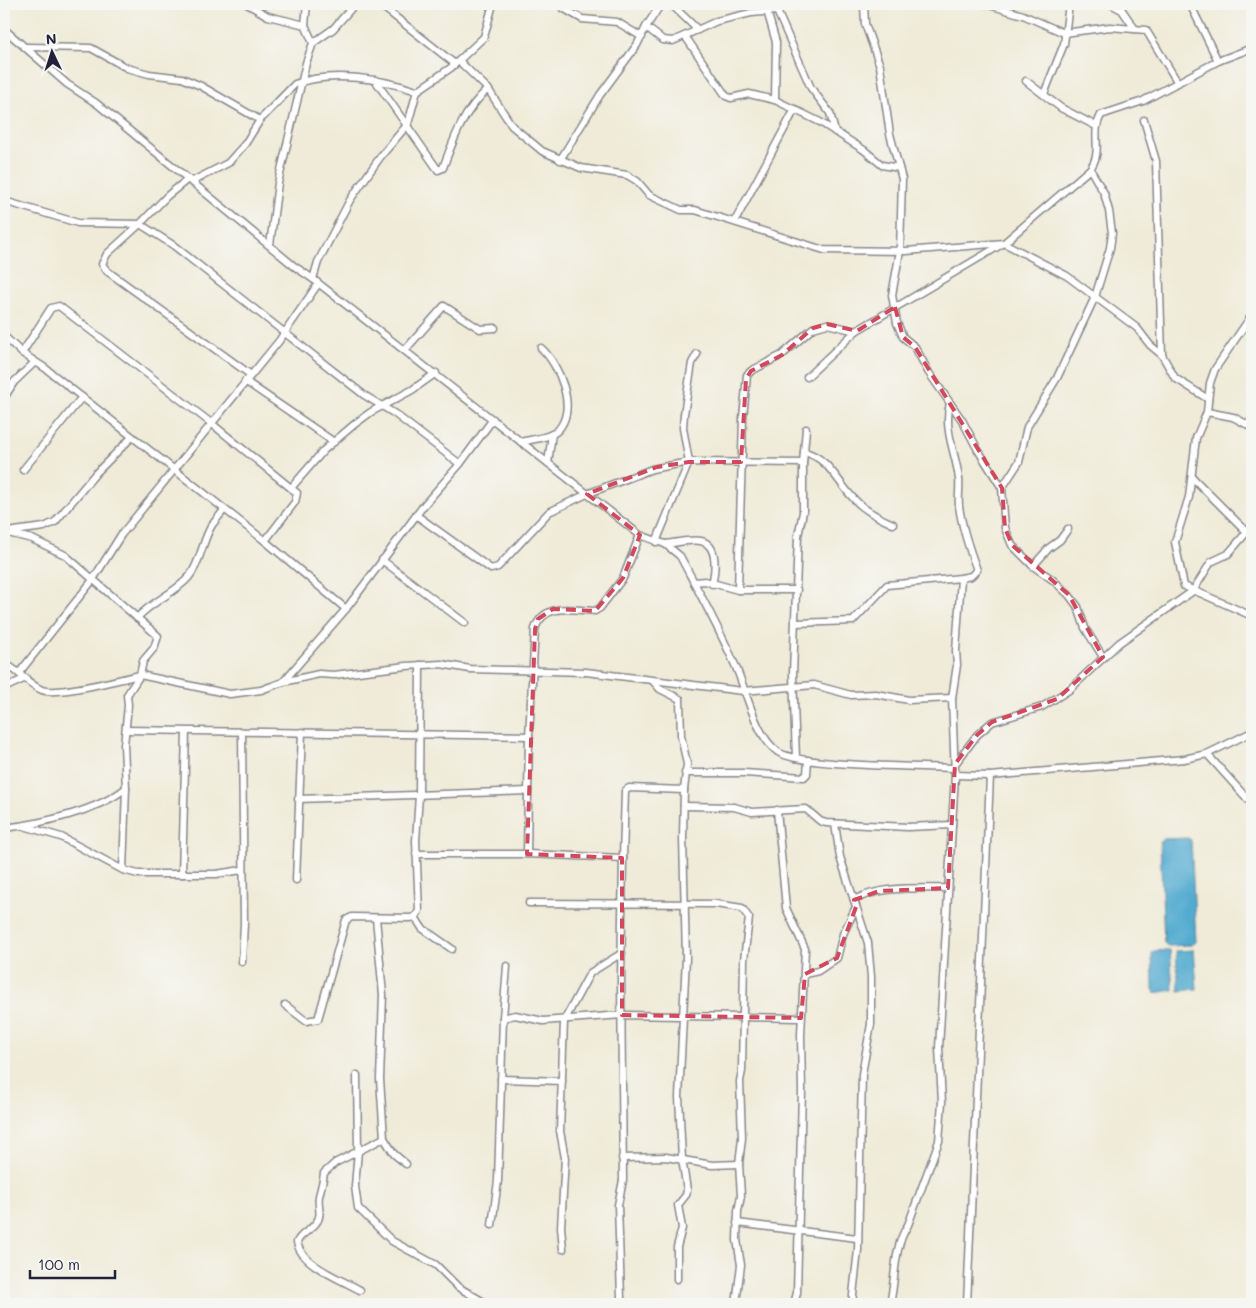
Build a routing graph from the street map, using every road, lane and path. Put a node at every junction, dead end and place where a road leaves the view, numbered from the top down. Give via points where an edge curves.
1 (247, 4) edge
2 (307, 4) edge
3 (354, 4) edge
4 (379, 4) edge
5 (493, 4) edge
6 (561, 4) edge
7 (661, 4) edge
8 (671, 4) edge
9 (765, 4) edge
10 (785, 4) edge
11 (864, 4) edge
12 (986, 4) edge
13 (1069, 4) edge
14 (1111, 4) edge
15 (1190, 4) edge
16 (777, 11) junction
17 (767, 12) junction
18 (304, 25) junction
19 (646, 27) junction
20 (4, 28) edge
21 (1135, 29) junction
22 (698, 30) junction
23 (1064, 32) junction
24 (642, 36) junction
25 (685, 36) junction
26 (313, 43) junction
27 (26, 47) junction
28 (1252, 48) edge
29 (1218, 61) junction
30 (457, 63) junction
31 (375, 80) junction
32 (1026, 81) dead end
33 (302, 82) junction
34 (1178, 83) junction
35 (488, 89) junction
36 (417, 91) junction
37 (1044, 94) junction
38 (775, 100) junction
39 (795, 109) junction
40 (260, 120) junction
41 (1144, 120) dead end
42 (408, 124) junction
43 (1096, 126) junction
44 (836, 132) junction
45 (560, 160) junction
46 (899, 168) junction
47 (1090, 169) junction
48 (189, 181) junction
49 (4, 201) edge
50 (735, 222) junction
51 (140, 224) junction
52 (1004, 243) junction
53 (270, 245) junction
54 (900, 251) junction
55 (316, 281) junction
56 (1095, 297) junction
57 (895, 307) junction
58 (1252, 315) edge
59 (495, 328) dead end
60 (856, 331) junction
61 (284, 332) junction
62 (4, 336) edge
63 (541, 348) dead end
64 (405, 350) junction
65 (22, 353) junction
66 (697, 354) dead end
67 (1162, 355) junction
68 (35, 362) junction
69 (436, 373) junction
70 (251, 375) junction
71 (807, 377) dead end
72 (245, 381) junction
73 (82, 397) junction
74 (4, 398) edge
75 (1208, 399) junction
76 (950, 403) junction
77 (382, 406) junction
78 (1207, 412) junction
79 (493, 419) junction
80 (212, 423) junction
81 (1252, 427) edge
82 (806, 428) dead end
83 (552, 434) junction
84 (132, 437) junction
85 (334, 442) junction
86 (521, 442) junction
87 (804, 452) junction
88 (689, 462) junction
89 (741, 462) junction
90 (548, 463) junction
91 (803, 463) junction
92 (460, 464) junction
93 (23, 470) dead end
94 (175, 471) junction
95 (1192, 477) junction
96 (291, 488) junction
97 (1002, 488) junction
98 (587, 494) junction
99 (224, 510) junction
100 (416, 515) junction
101 (893, 524) dead end
102 (1252, 526) edge
103 (1068, 529) dead end
104 (4, 532) edge
105 (1247, 532) junction
106 (640, 535) junction
107 (265, 541) junction
108 (656, 542) junction
109 (665, 544) junction
110 (382, 560) junction
111 (1033, 566) junction
112 (961, 578) junction
113 (92, 581) junction
114 (694, 582) junction
115 (712, 584) junction
116 (738, 590) junction
117 (797, 590) junction
118 (1193, 591) junction
119 (346, 609) junction
120 (1252, 616) edge
121 (137, 618) junction
122 (465, 623) dead end
123 (796, 623) junction
124 (1103, 657) junction
125 (4, 663) edge
126 (420, 665) junction
127 (533, 670) junction
128 (19, 673) junction
129 (140, 675) junction
130 (26, 678) junction
131 (653, 681) junction
132 (283, 682) junction
133 (794, 687) junction
134 (4, 688) edge
135 (743, 691) junction
136 (952, 698) junction
137 (126, 730) junction
138 (186, 732) junction
139 (242, 732) junction
140 (302, 732) junction
141 (1252, 732) edge
142 (418, 733) junction
143 (529, 736) junction
144 (1208, 754) junction
145 (796, 758) junction
146 (808, 760) junction
147 (955, 769) junction
148 (685, 773) junction
149 (990, 776) junction
150 (126, 788) junction
151 (684, 790) junction
152 (528, 792) junction
153 (419, 795) junction
154 (298, 800) junction
155 (1252, 804) edge
156 (684, 806) junction
157 (777, 810) junction
158 (835, 824) junction
159 (952, 824) junction
160 (24, 826) junction
161 (4, 828) edge
162 (416, 854) junction
163 (527, 854) junction
164 (623, 858) junction
165 (123, 870) junction
166 (242, 870) junction
167 (182, 874) junction
168 (296, 880) dead end
169 (948, 888) junction
170 (854, 900) junction
171 (528, 903) dead end
172 (623, 904) junction
173 (685, 906) junction
174 (856, 908) junction
175 (416, 917) junction
176 (376, 918) junction
177 (452, 949) dead end
178 (622, 953) junction
179 (242, 962) dead end
180 (507, 966) dead end
181 (805, 974) junction
182 (285, 1005) dead end
183 (622, 1015) junction
184 (684, 1016) junction
185 (742, 1017) junction
186 (503, 1018) junction
187 (801, 1018) junction
188 (564, 1021) junction
189 (357, 1075) dead end
190 (501, 1079) junction
191 (562, 1081) junction
192 (384, 1138) junction
193 (358, 1151) junction
194 (622, 1158) junction
195 (682, 1159) junction
196 (406, 1164) dead end
197 (739, 1164) junction
198 (737, 1223) junction
199 (492, 1225) dead end
200 (798, 1231) junction
201 (857, 1238) junction
202 (563, 1249) dead end
203 (677, 1279) dead end
204 (360, 1290) dead end
205 (620, 1298) dead end
206 (488, 1304) edge
207 (736, 1304) edge
208 (794, 1304) edge
209 (852, 1304) edge
210 (890, 1304) edge
211 (967, 1304) edge

1 - 18 street via 268,16
2 - 18 street
3 - 26 street via 333,28
4 - 30 street
5 - 30 street via 486,34
6 - 24 street via 582,19 617,22
7 - 19 street
8 - 22 street
9 - 17 street
10 - 16 street
11 - 46 street via 865,24 880,66 890,134
12 - 23 street
13 - 23 street
14 - 21 street via 1122,10
15 - 29 street
16 - 17 street
16 - 44 street via 810,88 830,114
17 - 22 street via 717,21
17 - 38 street via 776,42
18 - 26 street
19 - 24 street
19 - 25 street via 666,41
20 - 27 street
21 - 23 street via 1110,27
21 - 34 street via 1149,32
22 - 25 street
23 - 37 street via 1060,56
24 - 45 street via 600,95 588,118 575,131
25 - 38 street via 726,96 749,94
26 - 33 street
27 - 40 street via 91,48 127,68 189,80
27 - 48 street via 67,84 96,103
28 - 29 street
29 - 34 street
30 - 35 street
30 - 36 street
31 - 33 street via 339,77
31 - 36 street
31 - 42 street
32 - 37 street
33 - 40 street via 295,84
33 - 53 street via 278,183
34 - 43 street via 1144,100 1104,113
35 - 42 street via 470,106 441,170 436,168
35 - 45 street via 512,126 533,145
36 - 42 street
37 - 43 street via 1061,108
38 - 39 street
39 - 44 street
39 - 50 street
40 - 48 street via 228,163
41 - 67 street via 1156,161
42 - 55 street via 380,156 350,200 318,262
43 - 47 street via 1098,153
44 - 46 street via 882,165
45 - 50 street via 586,169 627,174 649,195 681,210 694,210
46 - 54 street via 902,189
47 - 52 street
47 - 56 street via 1104,193 1112,233
48 - 51 street via 167,196
48 - 53 street
49 - 51 street via 78,223
50 - 54 street via 824,250
51 - 61 street via 173,245
51 - 70 street via 107,254 102,260 103,268
52 - 54 street
52 - 56 street via 1058,271
52 - 57 street
53 - 55 street
54 - 57 street via 893,290
55 - 61 street
55 - 64 street
56 - 67 street via 1138,328
56 - 97 street via 1057,378 1027,427 1019,462
57 - 60 street
57 - 76 street via 896,321 903,336 915,347
58 - 75 street via 1215,369
59 - 64 street via 480,328 444,306
60 - 71 street
60 - 89 street via 829,324 818,326 804,334 782,355 750,371 746,379
61 - 70 street
61 - 77 street
62 - 65 street
63 - 83 street via 553,364 566,396 562,423
64 - 69 street
65 - 68 street
65 - 80 street via 51,308 59,306
66 - 88 street via 692,363 684,414
67 - 75 street via 1175,378
68 - 73 street
68 - 74 street via 14,382
69 - 77 street
69 - 79 street
70 - 72 street
72 - 80 street
72 - 85 street
73 - 84 street
73 - 93 street
75 - 78 street
76 - 97 street
76 - 112 street via 949,438 959,481 961,522 977,570 971,576
77 - 85 street
77 - 92 street
78 - 81 street via 1233,417
78 - 95 street via 1196,438
79 - 86 street
79 - 92 street
80 - 94 street
80 - 96 street
82 - 87 street
83 - 86 street
83 - 90 street
84 - 94 street
84 - 104 street via 96,473 55,522 44,527
85 - 96 street
86 - 90 street
87 - 91 street
87 - 101 street via 820,459 861,506
88 - 89 street
88 - 98 street via 657,467
88 - 108 street
89 - 91 street
89 - 116 street
90 - 98 street
91 - 117 street
92 - 100 street
94 - 99 street
94 - 113 street via 121,535
95 - 105 street
95 - 118 street via 1175,548 1182,582
96 - 107 street via 297,493 297,499
97 - 111 street via 1006,532 1012,545
98 - 100 street via 549,512 498,567 491,569
98 - 106 street
99 - 107 street
99 - 121 street via 212,526 188,578
100 - 110 street
102 - 105 street
103 - 111 street
104 - 113 street via 32,539 65,555
105 - 118 street via 1228,554 1212,562
106 - 108 street
106 - 127 street via 623,578 600,608 595,611 553,610 538,619
107 - 119 street
108 - 109 street
109 - 114 street via 680,556
109 - 115 street via 705,542 716,564
110 - 119 street
110 - 122 street
111 - 124 street via 1069,595
112 - 123 street via 887,585 853,621
112 - 136 street via 956,651 958,666
113 - 121 street
113 - 128 street
114 - 115 street
114 - 135 street via 736,666
115 - 116 street
116 - 117 street
117 - 123 street
118 - 120 street
118 - 124 street
119 - 132 street
121 - 129 street via 158,636 154,648 143,661
123 - 133 street
124 - 147 street via 1093,670 1057,699 1042,707 992,722 977,735
125 - 128 street
126 - 127 street
126 - 132 street via 319,674
126 - 142 street
127 - 131 street via 586,672
127 - 143 street
128 - 130 street
129 - 130 street via 54,692 36,687
129 - 132 street via 230,694 261,690
129 - 137 street via 127,692
130 - 134 street
131 - 135 street
131 - 148 street via 660,689 680,699 681,736 687,761
133 - 135 street
133 - 136 street via 814,685 852,695 876,694 909,700
133 - 145 street
135 - 145 street via 770,745 779,753
136 - 147 street
137 - 138 street
137 - 150 street
138 - 139 street
138 - 167 street
139 - 140 street
139 - 166 street
140 - 142 street
140 - 154 street
141 - 144 street
142 - 143 street
142 - 153 street
143 - 152 street
144 - 149 street via 1184,759
144 - 155 street
145 - 146 street
146 - 147 street
146 - 148 street via 804,777
147 - 149 street
147 - 159 street
148 - 151 street
149 - 211 street
150 - 160 street via 92,805
150 - 165 street
151 - 156 street
151 - 164 street via 629,788 625,791
152 - 153 street
152 - 163 street
153 - 154 street
153 - 162 street
154 - 168 street
156 - 157 street via 734,807 752,812
156 - 173 street
157 - 158 street via 806,809 820,821
157 - 181 street via 786,908 805,949
158 - 159 street via 908,828
158 - 170 street via 840,857
159 - 169 street
160 - 161 street
160 - 165 street via 61,837
162 - 163 street
162 - 175 street via 419,910
163 - 164 street
164 - 172 street
165 - 167 street via 148,875
166 - 167 street
166 - 179 street
169 - 170 street via 880,891
169 - 210 street via 939,1048 942,1102 939,1141 902,1234 893,1270
170 - 174 street
171 - 172 street
172 - 173 street
172 - 178 street
173 - 184 street
173 - 185 street via 733,906 746,912 749,918
174 - 181 street via 843,934 837,958 818,971
174 - 201 street via 868,943 872,1019 862,1074
175 - 176 street
175 - 177 street via 422,928
176 - 182 street via 352,917 342,926 318,1019 306,1021
176 - 192 street via 383,995 380,1079
178 - 183 street
178 - 188 street via 590,973
180 - 186 street
181 - 187 street
183 - 184 street
183 - 188 street
183 - 194 street
184 - 185 street
184 - 195 street via 679,1097
185 - 187 street
185 - 197 street
186 - 188 street via 515,1015 543,1021
186 - 190 street
187 - 200 street
188 - 191 street
189 - 193 street
190 - 191 street
190 - 199 street via 498,1181
191 - 202 street via 560,1131 565,1158
192 - 193 street
192 - 196 street via 394,1154
193 - 204 street via 324,1173 318,1199 319,1218 297,1242 302,1254 315,1264
193 - 206 street via 354,1186 362,1213 400,1248 436,1265 458,1288
194 - 195 street
194 - 205 street via 623,1180 618,1212
195 - 197 street via 712,1165
195 - 203 street via 687,1190 678,1205 682,1228 677,1247
197 - 198 street via 742,1196
198 - 200 street
198 - 207 street via 741,1265
200 - 201 street
200 - 208 street
201 - 209 street

